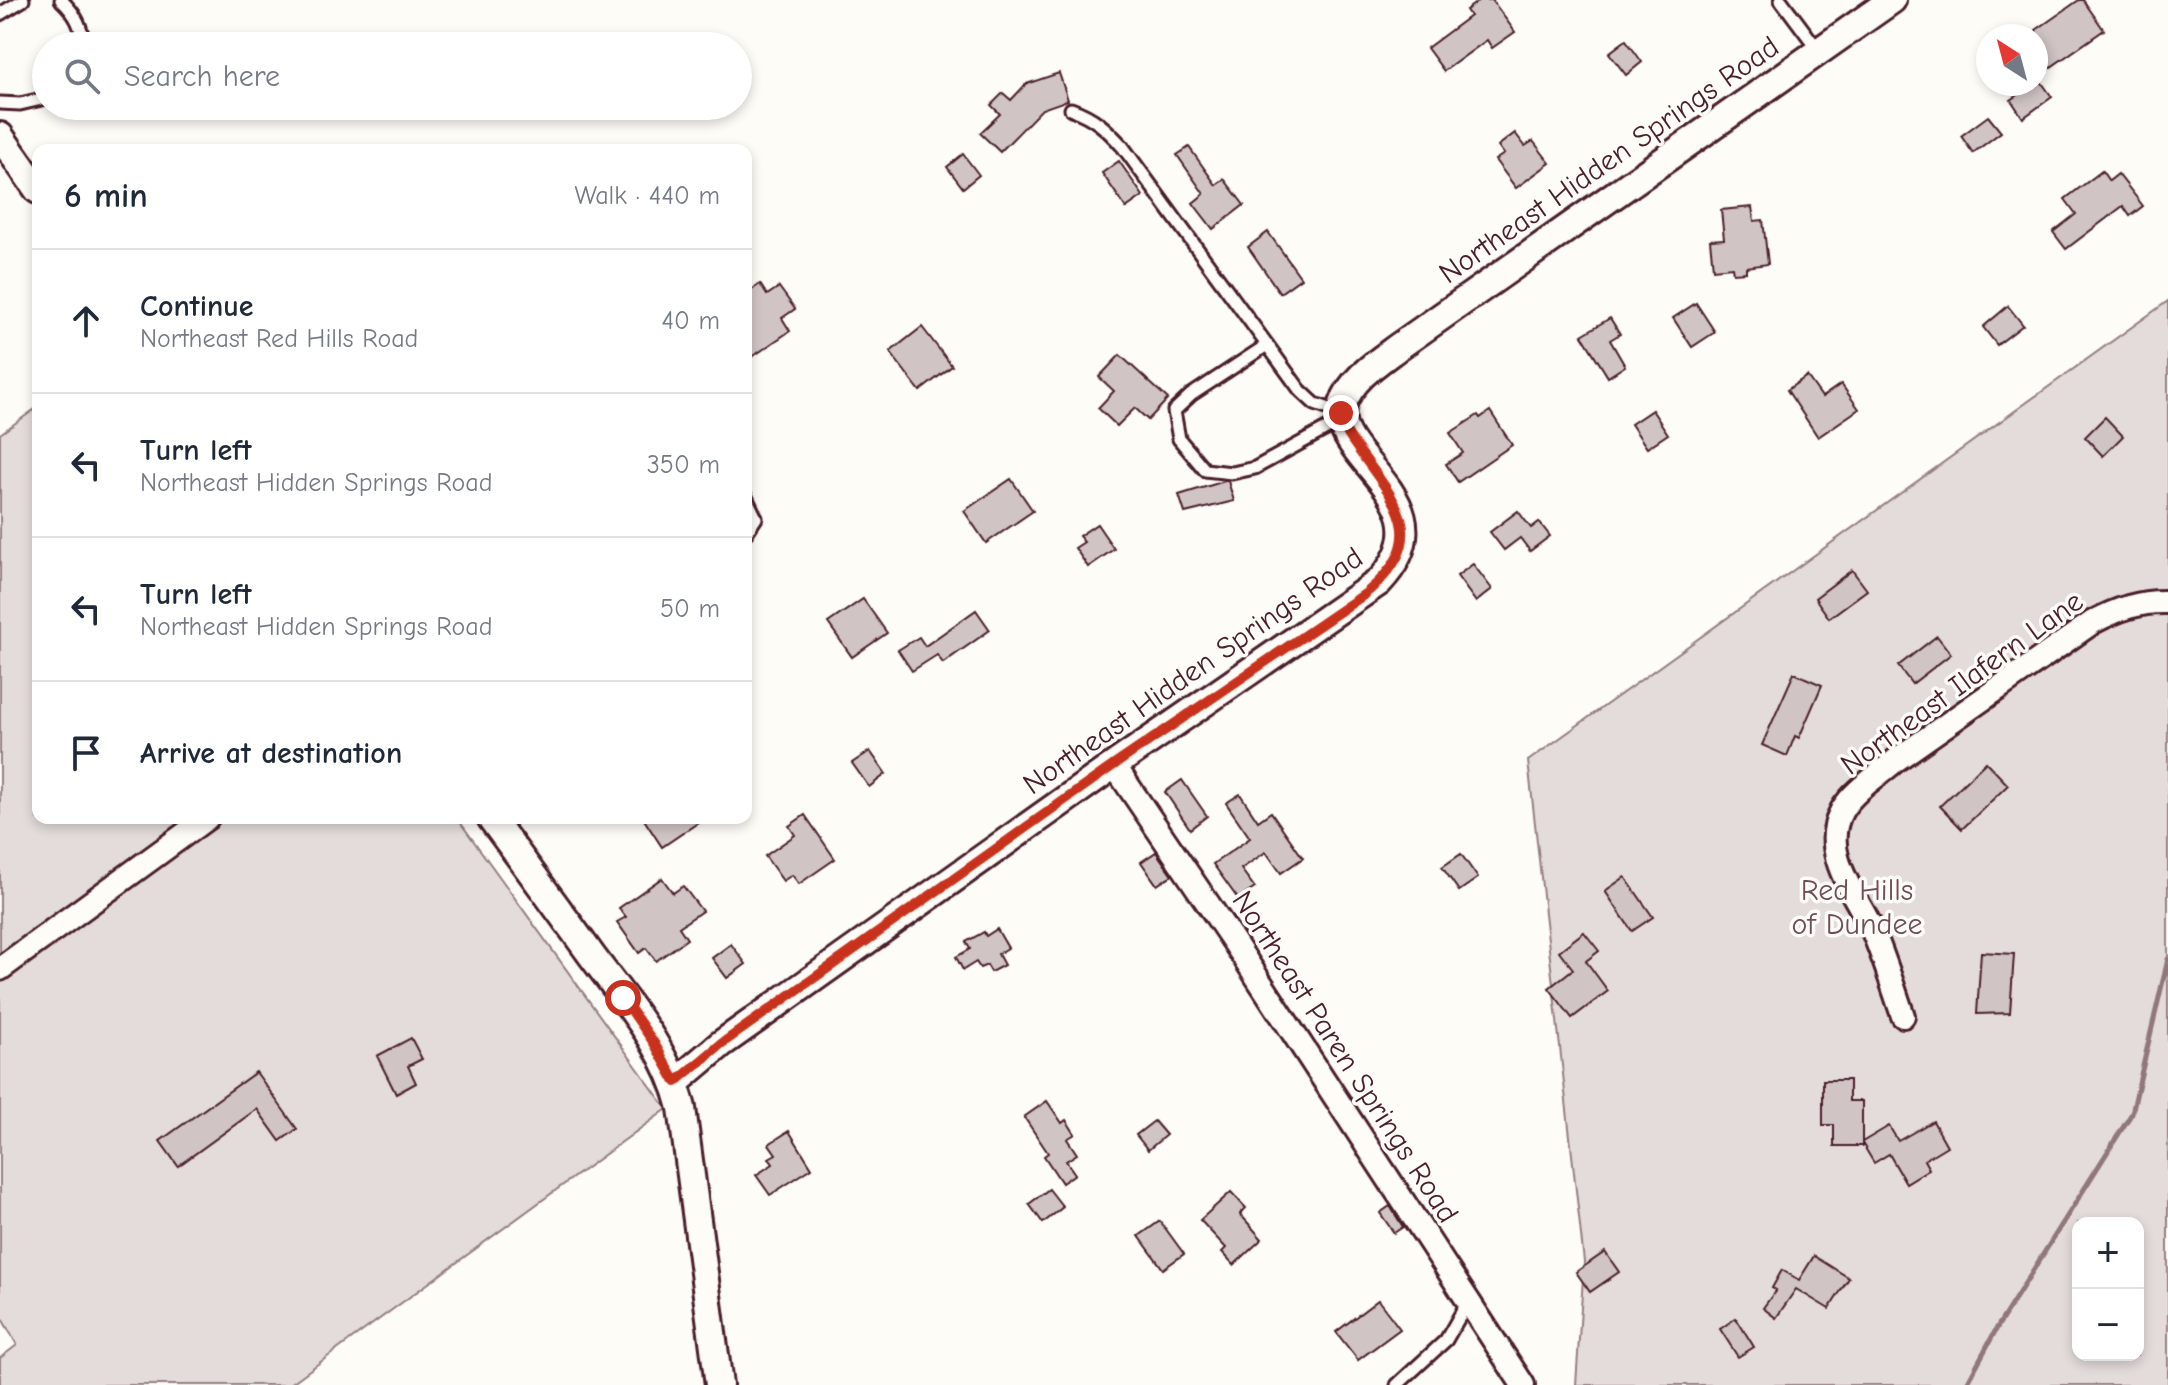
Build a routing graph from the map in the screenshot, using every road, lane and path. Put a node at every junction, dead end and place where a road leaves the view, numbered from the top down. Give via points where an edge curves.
1 (23, 0) edge
2 (61, 0) edge
3 (1781, 0) edge
4 (1892, 0) edge
5 (0, 14) edge
6 (81, 32) edge
7 (1819, 51) junction
8 (32, 101) edge
9 (0, 103) edge
10 (1071, 109) dead end
11 (0, 136) edge
12 (32, 181) edge
13 (1267, 345) junction
14 (1341, 417) junction
15 (2168, 602) edge
16 (1114, 765) junction
17 (199, 824) edge
18 (495, 824) edge
19 (0, 969) edge
20 (1903, 1016) dead end
21 (676, 1082) junction
22 (1469, 1300) junction
23 (719, 1385) edge
24 (1397, 1385) edge
25 (1523, 1385) edge

1 - 5 lane
2 - 6 lane
3 - 7 lane
4 - 7 street, Northeast Hidden Springs Road
7 - 14 street, Northeast Hidden Springs Road via 1389,354 1354,385
8 - 9 lane
10 - 13 lane via 1106,127 1123,147
11 - 12 street
13 - 14 lane via 1300,390
13 - 14 lane via 1174,411 1179,439 1205,470 1232,473 1255,468
14 - 16 street, Northeast Hidden Springs Road via 1398,507 1403,544 1392,568 1365,594
15 - 20 street, Northeast Ilafern Lane via 2120,608 2093,622 1920,743 1842,810 1834,838 1837,854
16 - 21 street, Northeast Hidden Springs Road via 721,1044
16 - 22 street, Northeast Paren Springs Road
17 - 19 street
18 - 21 street via 623,998
21 - 23 street
22 - 24 lane via 1446,1340
22 - 25 street, Northeast Paren Springs Road

